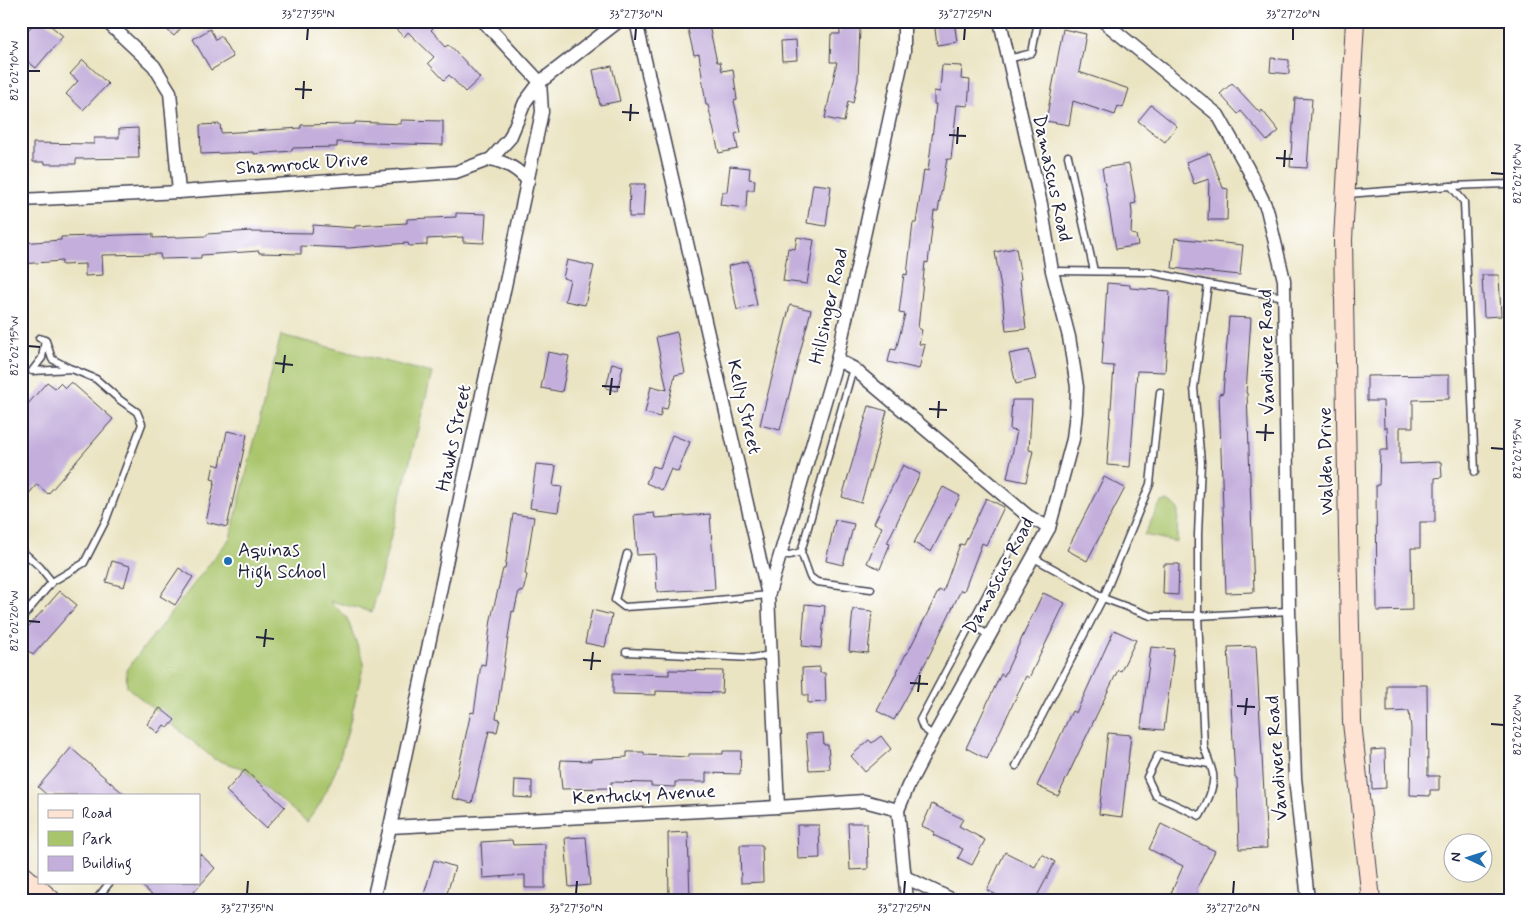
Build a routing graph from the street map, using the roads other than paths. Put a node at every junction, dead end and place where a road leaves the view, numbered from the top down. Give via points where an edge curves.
1 (106, 21) edge
2 (483, 21) edge
3 (619, 21) edge
4 (636, 21) edge
5 (903, 21) edge
6 (1000, 21) edge
7 (1038, 21) edge
8 (1104, 21) edge
9 (1355, 21) edge
10 (1008, 59) junction
11 (540, 82) junction
12 (1068, 156) dead end
13 (491, 159) junction
14 (528, 181) junction
15 (1510, 182) edge
16 (1451, 186) junction
17 (179, 192) junction
18 (1346, 194) junction
19 (21, 200) edge
20 (1052, 271) junction
21 (1094, 271) junction
22 (1208, 284) junction
23 (1285, 297) junction
24 (837, 360) junction
25 (853, 368) junction
26 (72, 370) junction
27 (1160, 392) dead end
28 (1475, 472) dead end
29 (1028, 516) junction
30 (1048, 528) junction
31 (21, 550) edge
32 (801, 552) junction
33 (627, 554) dead end
34 (780, 556) junction
35 (1031, 557) junction
36 (52, 582) junction
37 (872, 589) dead end
38 (768, 595) junction
39 (1103, 598) junction
40 (1288, 611) junction
41 (1198, 616) junction
42 (21, 619) edge
43 (971, 624) junction
44 (988, 635) junction
45 (626, 652) dead end
46 (771, 655) junction
47 (934, 736) junction
48 (1209, 764) junction
49 (1016, 766) dead end
50 (778, 807) junction
51 (898, 810) junction
52 (390, 827) junction
53 (21, 873) edge
54 (905, 877) junction
55 (108, 884) edge
56 (52, 900) edge
57 (96, 900) edge
58 (374, 900) edge
59 (906, 900) edge
60 (953, 900) edge
61 (1308, 900) edge
62 (1371, 900) edge

1 - 17 street via 154,66 170,92
2 - 11 street
3 - 11 street
4 - 38 street, Kelly Street
5 - 24 street, Hillsinger Road via 904,52
6 - 10 street, Damascus Road
7 - 10 lane via 1032,53
8 - 23 street, Vandivere Road via 1218,116 1267,209
9 - 18 street, Walden Drive
10 - 20 street, Damascus Road via 1041,204
11 - 13 street, Shamrock Drive via 525,102 510,138
11 - 14 street, Hawks Street via 542,112
12 - 21 lane
13 - 14 street via 516,168
13 - 17 street, Shamrock Drive via 456,172
14 - 52 street, Hawks Street
15 - 16 lane
16 - 18 lane
16 - 28 lane via 1464,202
17 - 19 street, Shamrock Drive
18 - 62 street, Walden Drive via 1343,240 1352,722
20 - 21 lane
20 - 30 street, Damascus Road via 1069,337 1076,412 1073,439
21 - 22 lane via 1151,272
22 - 23 lane
22 - 41 lane via 1194,388 1201,462
23 - 40 street, Vandivere Road
24 - 25 street
24 - 34 street, Hillsinger Road
25 - 29 street
25 - 32 lane
26 - 26 lane via 32,371 42,358 42,339 52,359
26 - 36 lane via 96,378 137,412 142,424 106,520 84,563
27 - 39 lane via 1150,484
29 - 30 street
29 - 43 lane
30 - 35 street, Damascus Road
31 - 36 lane
32 - 34 lane
32 - 37 lane via 810,577 817,582
33 - 38 lane via 615,600 624,607
34 - 38 street, Hillsinger Road
35 - 39 lane
35 - 44 street, Damascus Road
36 - 42 lane
38 - 46 street, Kelly Street
39 - 41 lane via 1151,616
39 - 49 lane
40 - 41 lane
40 - 61 street, Vandivere Road via 1295,778
41 - 48 lane via 1204,747
43 - 44 lane
43 - 47 lane via 920,720 923,728
44 - 47 street, Damascus Road
45 - 46 lane via 752,658
46 - 50 street, Kelly Street
47 - 51 street, Damascus Road
48 - 48 lane via 1158,756 1147,778 1156,796 1200,816 1207,803 1213,776
50 - 51 street, Kentucky Avenue via 864,801
50 - 52 street, Kentucky Avenue
51 - 54 street, Damascus Road
52 - 58 street, Hawks Street
53 - 56 street
54 - 59 street, Damascus Road
54 - 60 street
55 - 57 lane

